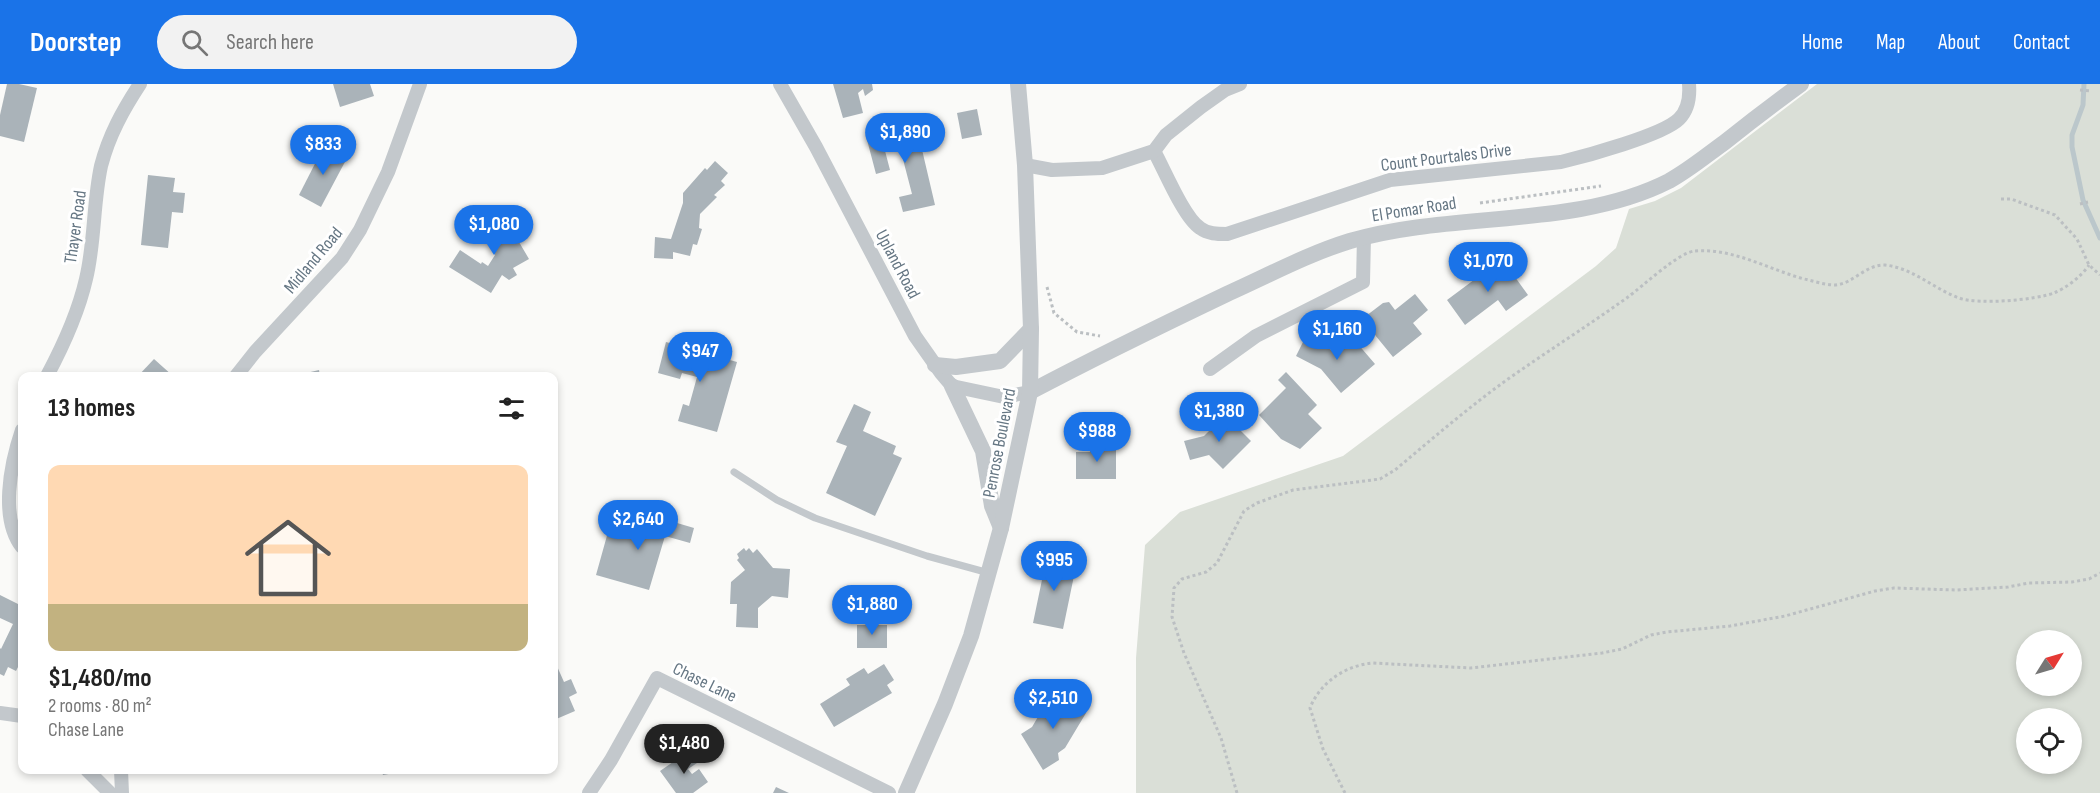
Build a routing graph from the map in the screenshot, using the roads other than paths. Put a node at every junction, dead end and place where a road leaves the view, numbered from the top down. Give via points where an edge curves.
1 (140, 84) edge
2 (420, 84) edge
3 (780, 84) edge
4 (1018, 84) edge
5 (1240, 84) edge
6 (1689, 84) edge
7 (1801, 84) edge
8 (1154, 151) junction
9 (1025, 165) junction
10 (1364, 237) junction
11 (1031, 329) junction
12 (935, 365) junction
13 (1210, 369) dead end
14 (49, 372) edge
15 (239, 372) edge
16 (952, 386) junction
17 (1030, 392) junction
18 (18, 442) edge
19 (734, 472) dead end
20 (1001, 528) junction
21 (18, 544) edge
22 (989, 573) junction
23 (0, 713) edge
24 (18, 715) edge
25 (91, 774) edge
26 (122, 774) edge
27 (110, 793) edge
28 (122, 793) edge
29 (589, 793) edge
30 (889, 793) edge
31 (906, 793) edge

1 - 14 street, Thayer Road via 119,115 110,138 101,168 86,279 66,338
2 - 15 street, Midland Road via 388,172 360,230 342,258
3 - 12 street, Upland Road via 915,336
4 - 9 street, Penrose Boulevard
5 - 8 street via 1201,107 1166,135
6 - 8 street, Count Pourtales Drive via 1687,106 1668,127 1587,156 1390,180 1227,234 1199,228 1190,218
7 - 10 street, El Pomar Road via 1693,166 1646,190 1591,206 1405,228
8 - 9 street via 1102,168 1052,170
9 - 11 street, Penrose Boulevard
10 - 13 street via 1363,282 1256,336
10 - 17 street, El Pomar Road via 1272,273
11 - 12 street via 1000,361 956,368
11 - 17 street, Penrose Boulevard
12 - 16 street, Upland Road
16 - 17 street via 1005,397
16 - 20 street via 983,451 992,506
17 - 20 street, Penrose Boulevard
18 - 21 street via 3,490 2,508 6,525
19 - 22 lane via 777,500 815,518
20 - 22 street, Penrose Boulevard
22 - 31 street, Penrose Boulevard via 962,662
23 - 24 street
25 - 27 street
26 - 28 street
29 - 30 street, Chase Lane via 657,678

